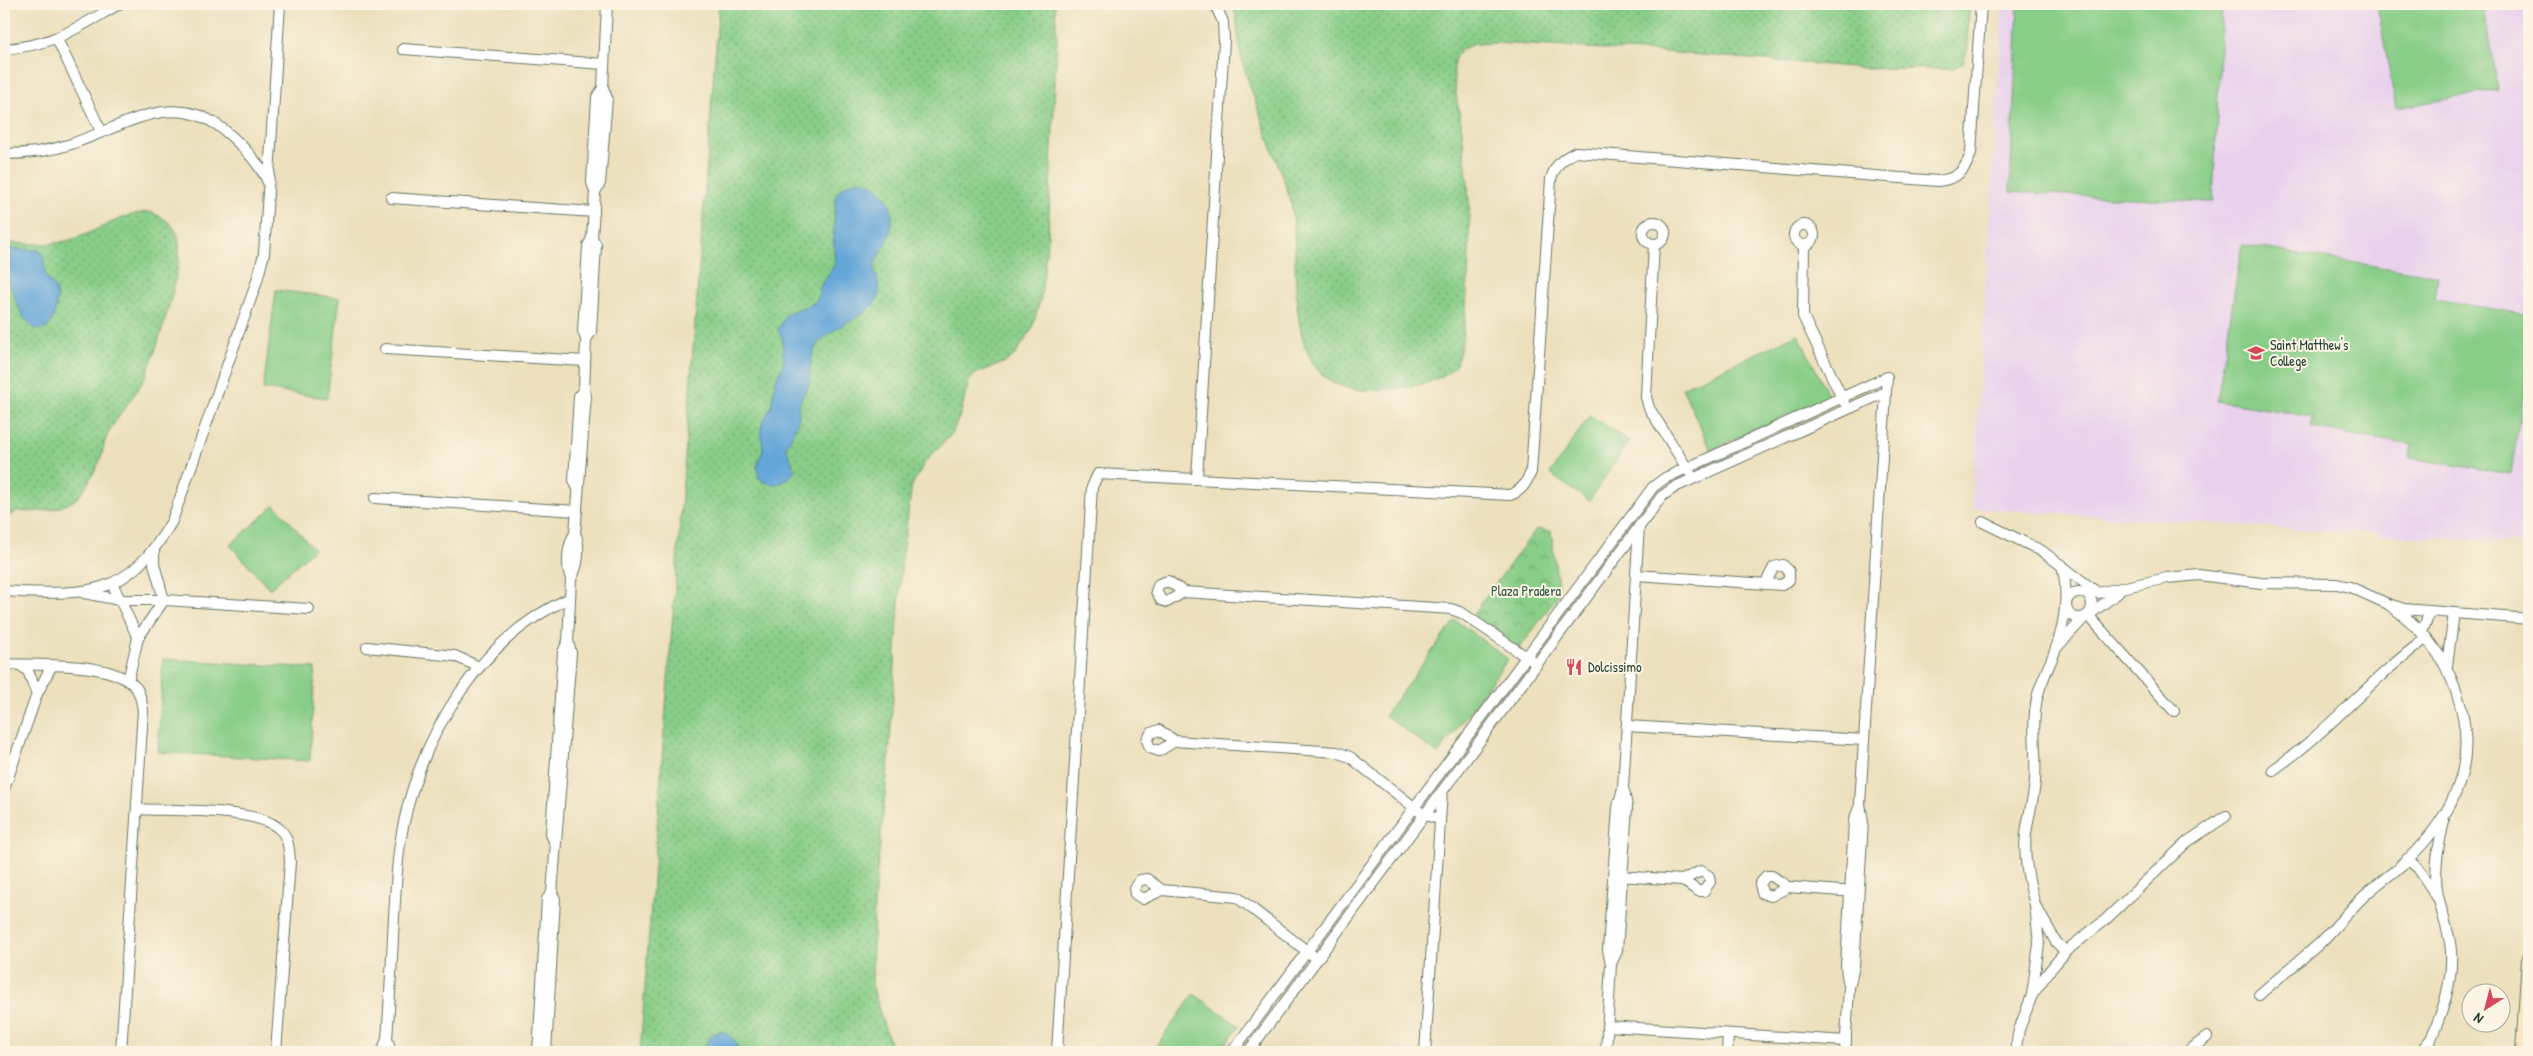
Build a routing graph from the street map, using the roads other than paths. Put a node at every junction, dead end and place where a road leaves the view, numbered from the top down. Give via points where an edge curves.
1 (119, 4) edge
2 (280, 4) edge
3 (608, 4) edge
4 (1215, 4) edge
5 (1981, 4) edge
6 (57, 39) junction
7 (4, 48) edge
8 (402, 49) dead end
9 (604, 64) junction
10 (101, 131) junction
11 (4, 154) edge
12 (269, 183) junction
13 (391, 198) dead end
14 (594, 212) junction
15 (1654, 244) dead end
16 (1804, 245) dead end
17 (385, 348) dead end
18 (585, 361) junction
19 (1886, 392) junction
20 (1842, 398) junction
21 (1848, 409) junction
22 (1687, 468) junction
23 (1197, 478) junction
24 (1693, 479) junction
25 (375, 498) dead end
26 (1640, 505) junction
27 (577, 512) junction
28 (1983, 522) dead end
29 (1639, 526) junction
30 (1612, 543) junction
31 (154, 548) junction
32 (1622, 550) junction
33 (1637, 556) junction
34 (2062, 565) junction
35 (1636, 575) junction
36 (112, 583) junction
37 (1765, 584) dead end
38 (1578, 587) junction
39 (2128, 588) junction
40 (2086, 590) junction
41 (4, 591) edge
42 (1184, 592) dead end
43 (81, 593) junction
44 (1589, 595) junction
45 (570, 598) junction
46 (120, 600) junction
47 (164, 600) junction
48 (2388, 604) junction
49 (2066, 606) junction
50 (310, 609) dead end
51 (2430, 611) junction
52 (2454, 613) junction
53 (2088, 615) junction
54 (2529, 619) edge
55 (138, 638) junction
56 (2426, 638) junction
57 (2450, 639) junction
58 (367, 647) dead end
59 (2056, 649) junction
60 (1526, 657) junction
61 (4, 664) edge
62 (1536, 664) junction
63 (20, 665) junction
64 (2447, 665) junction
65 (52, 666) junction
66 (479, 667) junction
67 (128, 681) junction
68 (37, 694) junction
69 (2174, 711) dead end
70 (1627, 726) junction
71 (1864, 740) junction
72 (1175, 741) dead end
73 (1444, 769) junction
74 (2273, 770) dead end
75 (4, 789) edge
76 (1442, 791) junction
77 (1415, 808) junction
78 (137, 809) junction
79 (1424, 815) junction
80 (2226, 816) dead end
81 (2444, 817) junction
82 (1440, 819) junction
83 (2420, 846) junction
84 (2438, 854) junction
85 (2407, 859) junction
86 (2437, 868) junction
87 (2421, 872) junction
88 (1618, 876) junction
89 (1682, 880) dead end
90 (1788, 888) dead end
91 (1162, 890) dead end
92 (1855, 892) junction
93 (2440, 902) junction
94 (2035, 905) junction
95 (2056, 942) junction
96 (2039, 944) junction
97 (1308, 951) junction
98 (2066, 952) junction
99 (2038, 958) junction
100 (2529, 958) edge
101 (1317, 959) junction
102 (2052, 967) junction
103 (547, 977) junction
104 (2259, 994) dead end
105 (2032, 995) junction
106 (1607, 1026) junction
107 (1728, 1034) junction
108 (2207, 1037) dead end
109 (387, 1039) junction
110 (2431, 1039) junction
111 (1846, 1047) edge
112 (121, 1052) edge
113 (276, 1052) edge
114 (382, 1052) edge
115 (391, 1052) edge
116 (538, 1052) edge
117 (546, 1052) edge
118 (1057, 1052) edge
119 (1232, 1052) edge
120 (1248, 1052) edge
121 (1425, 1052) edge
122 (1606, 1052) edge
123 (1727, 1052) edge
124 (2015, 1052) edge
125 (2188, 1052) edge
126 (2420, 1052) edge
127 (2428, 1052) edge
128 (2523, 1052) edge

1 - 6 street
2 - 12 street
3 - 9 street
4 - 23 street via 1223,22 1224,41
5 - 23 street via 1972,153 1967,166 1950,180 1576,152 1554,168 1531,472 1517,493
6 - 7 street via 38,45
6 - 10 street
8 - 9 street
9 - 14 street via 603,88 598,97 592,182 596,192
10 - 11 street via 71,144
10 - 12 street via 148,114 192,112 215,122 240,144 259,164
12 - 31 street via 266,240 256,284 177,509
13 - 14 street
14 - 18 street via 592,238 596,245 591,332 586,339
15 - 22 street via 1646,397
16 - 20 street via 1803,316
17 - 18 street
18 - 27 street via 586,396
19 - 20 street via 1887,377
19 - 21 street
19 - 71 street
20 - 21 street
20 - 22 street
21 - 24 street
22 - 24 street
22 - 26 street via 1658,482
23 - 118 street via 1104,473 1098,474 1092,487
24 - 29 street via 1662,496
25 - 27 street
26 - 29 street
26 - 30 street
27 - 45 street via 576,571
28 - 34 street via 2042,551
29 - 32 street
29 - 33 street
30 - 32 street
30 - 38 street
31 - 36 street via 133,569
31 - 47 street via 154,564
32 - 33 street
32 - 44 street
33 - 35 street
34 - 40 street
34 - 49 street
35 - 37 street
35 - 70 street
36 - 43 street
36 - 46 street
38 - 44 street
38 - 60 street
39 - 40 street via 2106,593
39 - 48 street via 2184,574 2261,583 2322,582 2350,587
39 - 53 street
40 - 49 street via 2070,595
40 - 53 street via 2092,604
41 - 43 street
42 - 60 street via 1451,609 1462,613
43 - 46 street
44 - 62 street
45 - 66 street via 532,619
45 - 103 street via 568,642 563,652 563,719 551,834 555,844 552,893 547,899
46 - 47 street
46 - 55 street
47 - 50 street
47 - 55 street
48 - 51 street
48 - 56 street via 2405,615
49 - 53 street via 2072,617
49 - 59 street
51 - 52 street
51 - 56 street
52 - 54 street
52 - 57 street
53 - 59 street
53 - 69 street
55 - 67 street
56 - 57 street
56 - 64 street
56 - 74 street via 2377,678 2311,742
57 - 64 street
58 - 66 street via 456,656
59 - 94 street via 2037,696 2034,721 2035,781 2025,850 2028,882
60 - 62 street
60 - 73 street
61 - 63 street
62 - 76 street
63 - 65 street
63 - 68 street via 28,671
64 - 81 street via 2463,714 2466,740 2456,794
65 - 67 street via 100,671
65 - 68 street
66 - 109 street via 432,740 404,823 397,873
67 - 78 street via 141,698 143,711
68 - 75 street
70 - 71 street
70 - 88 street via 1623,788 1618,807
71 - 92 street via 1860,804 1854,821
72 - 77 street via 1337,752 1350,757
73 - 76 street
73 - 77 street
76 - 79 street
76 - 82 street
77 - 79 street
77 - 97 street
78 - 112 street
78 - 113 street via 246,815 269,821 284,835 289,844 290,862
79 - 82 street
79 - 101 street
80 - 98 street via 2188,842
81 - 83 street
81 - 84 street
82 - 121 street
83 - 84 street
83 - 85 street
84 - 86 street
85 - 87 street
85 - 104 street via 2360,900 2320,942
86 - 87 street
86 - 93 street
87 - 93 street
88 - 89 street
88 - 106 street via 1608,950 1611,964
90 - 92 street
91 - 97 street via 1237,897
92 - 111 street via 1846,966 1849,988
93 - 110 street via 2449,937 2451,969 2445,1005
94 - 95 street
94 - 96 street
95 - 96 street
95 - 98 street
96 - 99 street
97 - 101 street
97 - 119 street
98 - 102 street
99 - 102 street
99 - 105 street
100 - 128 street
101 - 120 street
102 - 105 street
103 - 116 street
103 - 117 street
105 - 124 street
106 - 107 street
106 - 122 street
107 - 111 street
107 - 123 street
108 - 125 street
109 - 114 street
109 - 115 street
110 - 126 street
110 - 127 street

